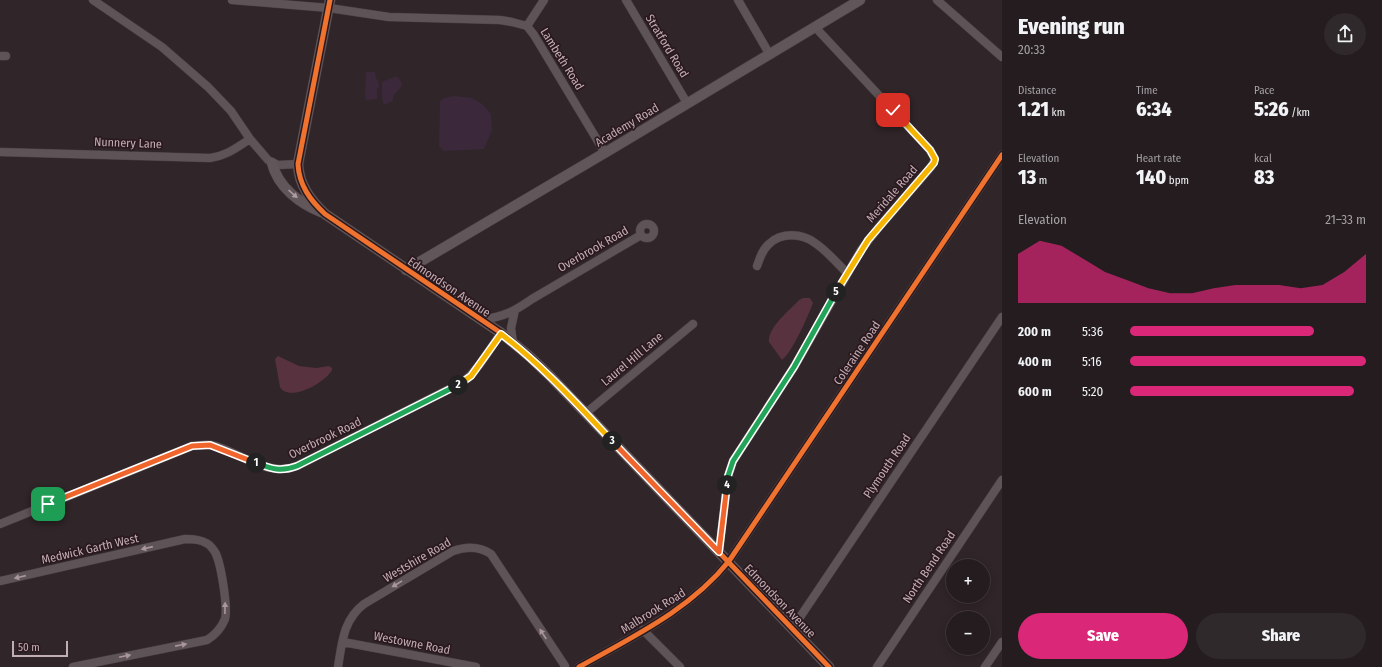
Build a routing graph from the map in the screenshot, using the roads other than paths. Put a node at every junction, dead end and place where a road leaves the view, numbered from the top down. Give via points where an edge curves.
1 (93, 0) edge
2 (232, 0) edge
3 (544, 0) edge
4 (626, 0) edge
5 (738, 0) edge
6 (860, 0) edge
7 (937, 0) edge
8 (329, 4) edge
9 (847, 4) edge
10 (526, 26) junction
11 (815, 27) junction
12 (770, 55) junction
13 (1002, 57) edge
14 (688, 103) junction
15 (250, 139) junction
16 (0, 152) edge
17 (604, 153) junction
18 (1002, 155) edge
19 (272, 163) junction
20 (298, 164) junction
21 (325, 214) junction
22 (641, 235) dead end
23 (757, 266) dead end
24 (406, 270) junction
25 (847, 273) junction
26 (515, 310) junction
27 (1002, 317) edge
28 (481, 320) junction
29 (693, 324) dead end
30 (501, 334) junction
31 (513, 343) junction
32 (586, 413) junction
33 (1002, 480) edge
34 (0, 524) edge
35 (719, 552) junction
36 (728, 561) junction
37 (0, 581) edge
38 (792, 629) junction
39 (643, 630) junction
40 (343, 642) junction
41 (1002, 642) edge
42 (74, 667) edge
43 (338, 667) edge
44 (476, 667) edge
45 (566, 667) edge
46 (579, 667) edge
47 (680, 667) edge
48 (829, 667) edge
49 (877, 667) edge
50 (985, 667) edge

1 - 15 street via 162,47 208,87 230,111
2 - 8 street, Lambeth Road
3 - 10 street
4 - 14 street, Stratford Road
5 - 12 street
6 - 9 main road, Academy Road
7 - 13 street
8 - 10 street, Lambeth Road via 389,17 500,20
8 - 20 main road, Edmondson Avenue
9 - 11 main road, Academy Road
10 - 17 street, Lambeth Road via 543,48
11 - 12 main road, Academy Road
11 - 25 street, Meridale Road via 930,150 935,159 931,168 868,240
12 - 14 main road, Academy Road
14 - 17 main road, Academy Road
15 - 16 street, Nunnery Lane via 228,154 210,158
15 - 19 street
17 - 24 main road, Academy Road
18 - 36 street, Coleraine Road
19 - 20 street
19 -> 21 main road via 280,183 294,197 308,207
20 - 21 main road, Edmondson Avenue via 304,189
21 - 24 main road, Edmondson Avenue
22 - 26 street, Overbrook Road
23 - 25 street via 762,252 769,244 775,239 792,235 808,238 816,243
24 - 28 main road, Edmondson Avenue
25 - 35 street, Meridale Road via 794,367 733,461 728,476
26 - 28 street, Overbrook Road
26 - 31 street via 511,328
27 - 38 street, Plymouth Road
28 - 30 main road, Edmondson Avenue
29 - 32 street, Laurel Hill Lane
30 - 31 main road, Edmondson Avenue
30 - 34 street, Overbrook Road via 471,376 463,382 293,467 274,469 210,445 192,446
31 - 32 main road, Edmondson Avenue
32 - 35 main road, Edmondson Avenue
33 - 49 street, North Bend Road
35 - 36 main road, Edmondson Avenue
36 - 38 main road, Edmondson Avenue
36 - 39 street, Malbrook Road via 716,577 675,612
42 -> 37 street, Medwick Garth West via 207,640 221,627 226,612 214,551 206,543 185,539
38 - 48 main road, Edmondson Avenue
39 - 46 street, Malbrook Road
39 - 47 street
40 - 43 street, Westshire Road
40 - 44 street, Westowne Road
45 -> 40 street, Westshire Road via 491,554 484,549 472,547 453,551 364,604 351,617
41 - 50 street

